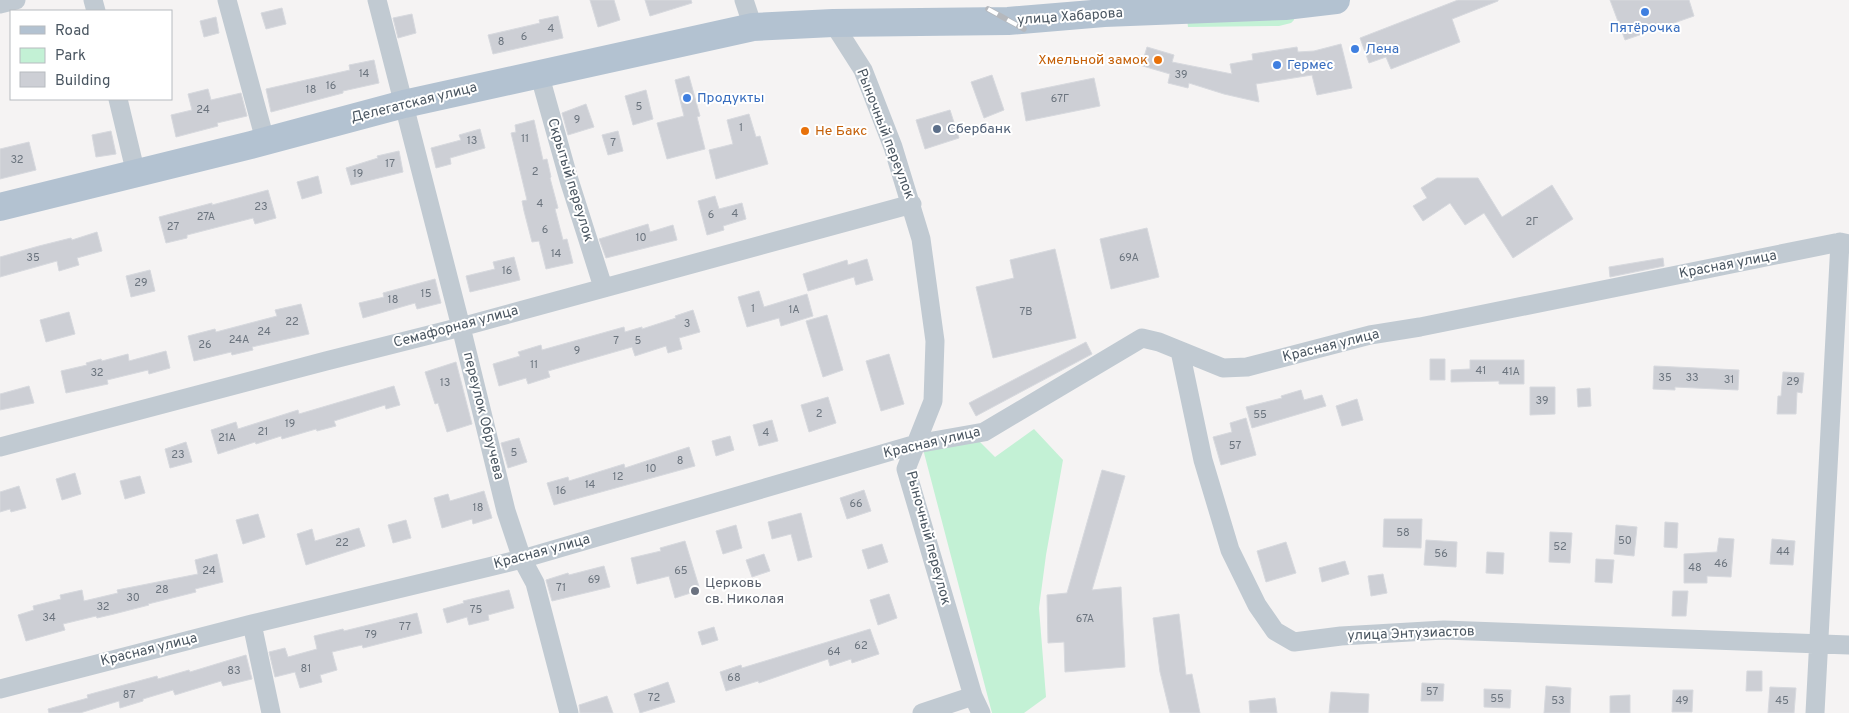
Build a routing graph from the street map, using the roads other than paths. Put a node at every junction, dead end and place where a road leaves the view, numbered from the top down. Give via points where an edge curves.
1 (16, 0) edge
2 (227, 0) edge
3 (377, 0) edge
4 (744, 0) edge
5 (1336, 0) edge
6 (0, 4) edge
7 (832, 23) junction
8 (753, 27) junction
9 (539, 73) junction
10 (118, 100) edge
11 (404, 104) junction
12 (266, 140) junction
13 (136, 174) junction
14 (912, 204) junction
15 (0, 207) edge
16 (1844, 243) edge
17 (603, 287) junction
18 (461, 327) junction
19 (1180, 351) junction
20 (916, 444) junction
21 (0, 447) edge
22 (522, 559) junction
23 (252, 624) junction
24 (1818, 644) junction
25 (1849, 645) edge
26 (0, 689) edge
27 (977, 705) edge
28 (271, 713) edge
29 (569, 713) edge
30 (922, 713) edge
31 (1815, 713) edge

1 - 6 street
2 - 12 street
3 - 11 street, переулок Обручева
4 - 8 street
5 - 7 main road, улица Хабарова via 1285,6 1008,20
7 - 8 main road, Делегатская улица
7 - 14 street, Рыночный переулок via 863,70
8 - 9 main road, Делегатская улица
9 - 11 main road, Делегатская улица
9 - 17 street, Скрытый переулок
10 - 13 street
11 - 12 main road, Делегатская улица
11 - 18 street, переулок Обручева
12 - 13 main road, Делегатская улица
13 - 15 main road, Делегатская улица
14 - 17 street, Семафорная улица
14 - 20 street, Рыночный переулок via 921,239 935,341 933,402
16 - 19 street, Красная улица via 1370,335 1247,367 1223,368
16 - 24 street
17 - 18 street, Семафорная улица
18 - 21 street, Семафорная улица
18 - 22 street, переулок Обручева via 506,511
19 - 20 street, Красная улица via 1142,338 984,432
19 - 24 street, улица Энтузиастов via 1203,460 1230,550 1261,611 1275,631 1294,642 1444,630
20 - 22 street, Красная улица
20 - 27 street, Рыночный переулок via 906,469
22 - 23 street, Красная улица
22 - 29 street, переулок Обручева via 535,583
23 - 26 street, Красная улица
23 - 28 street
24 - 25 street, улица Энтузиастов
24 - 31 street
27 - 30 street

